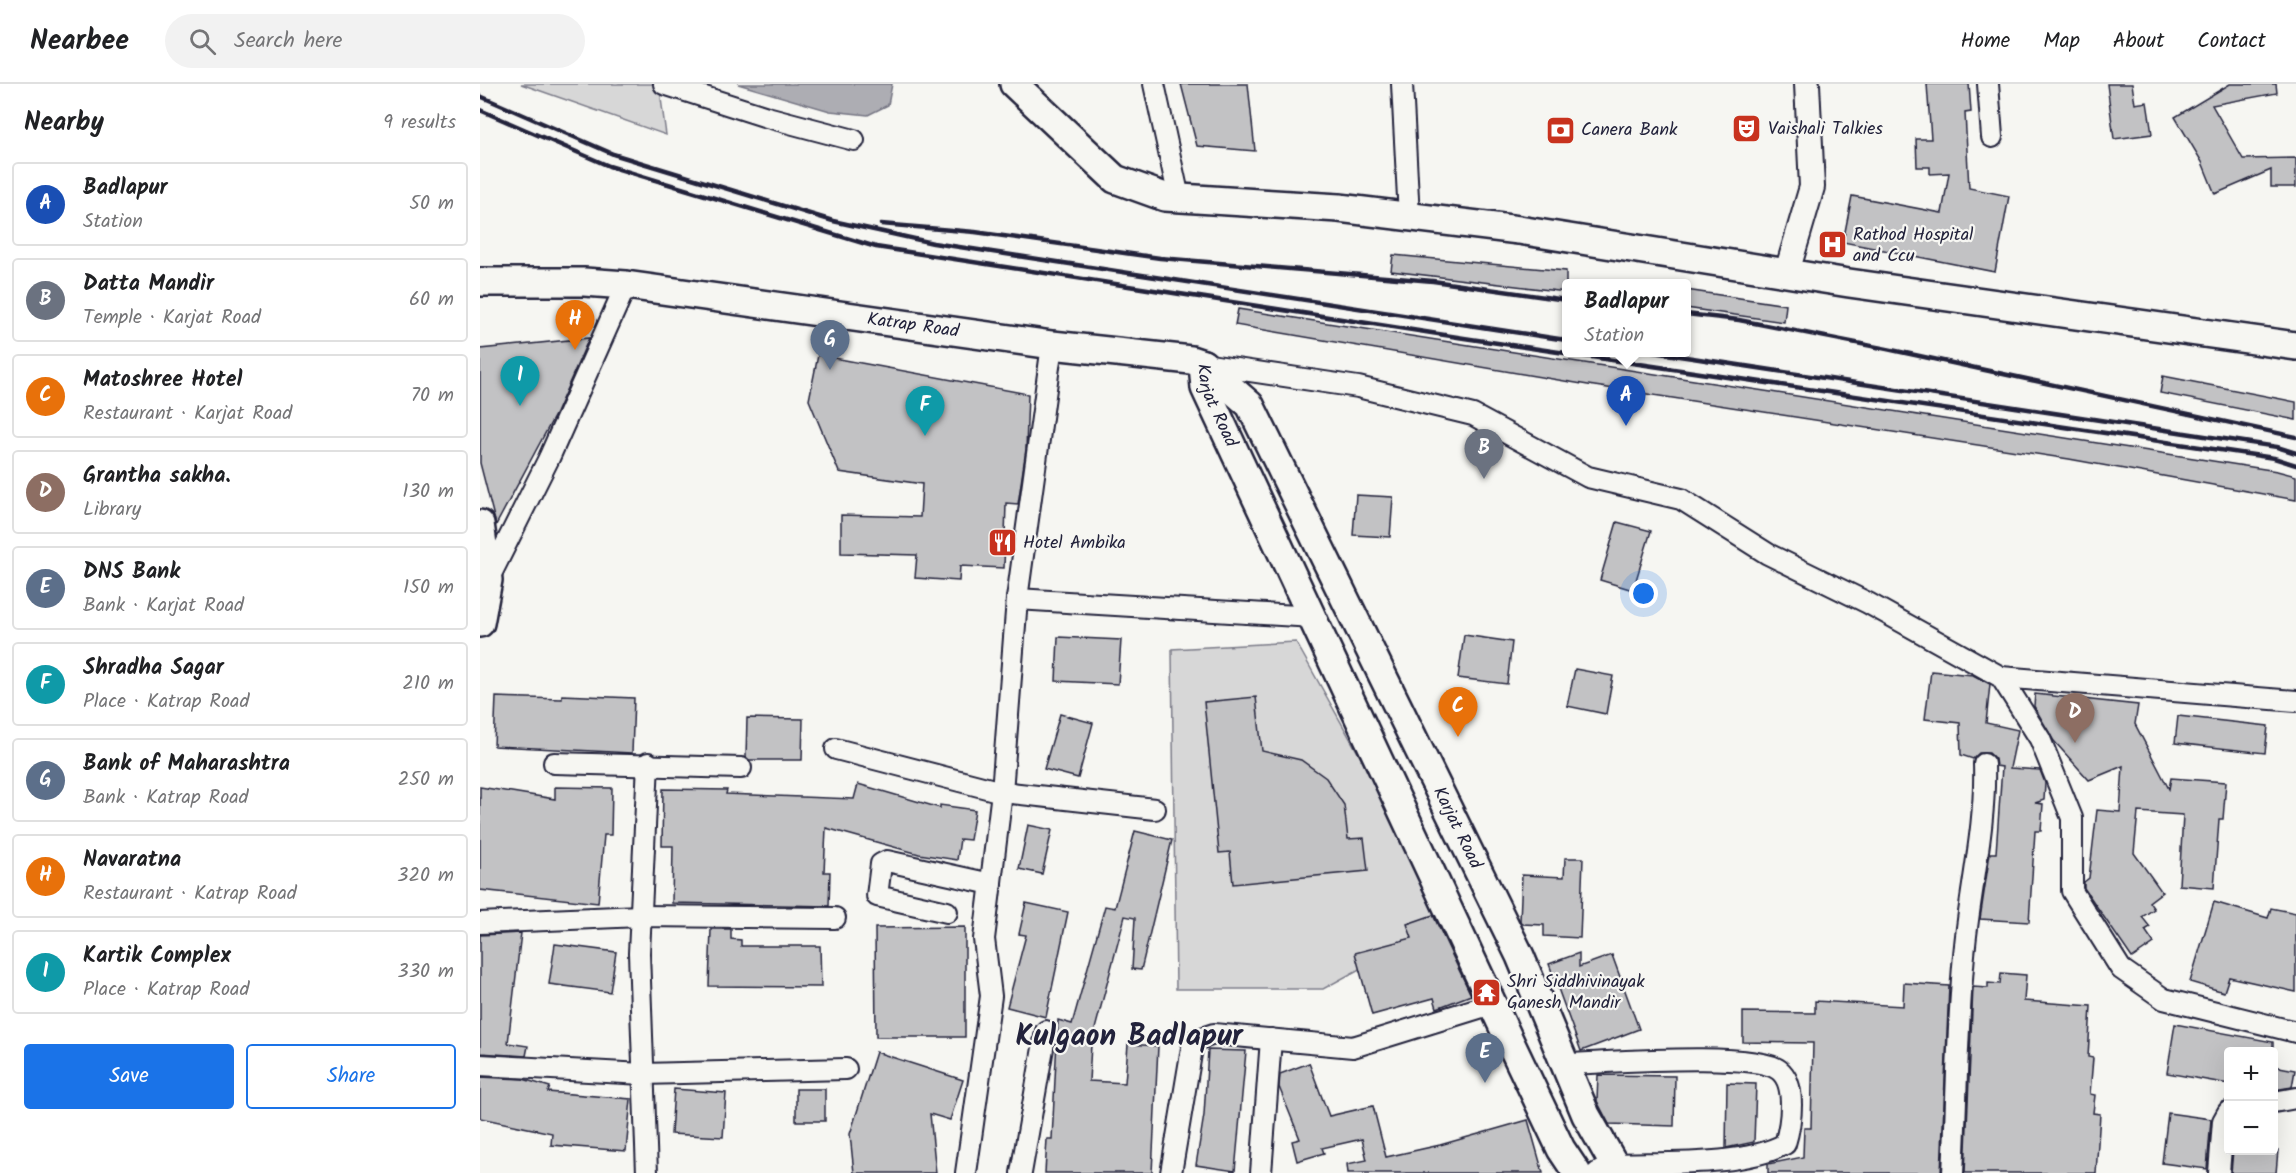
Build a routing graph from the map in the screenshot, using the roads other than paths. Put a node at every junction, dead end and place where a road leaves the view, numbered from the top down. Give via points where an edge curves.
1 (664, 84) edge
2 (1014, 84) edge
3 (1154, 84) edge
4 (1402, 84) edge
5 (1807, 84) edge
6 (1988, 84) edge
7 (1992, 137) dead end
8 (854, 140) dead end
9 (1179, 198) junction
10 (1409, 217) junction
11 (1787, 272) junction
12 (480, 282) edge
13 (626, 285) junction
14 (1052, 345) junction
15 (2296, 346) edge
16 (1203, 364) junction
17 (480, 524) edge
18 (488, 580) junction
19 (1017, 599) junction
20 (1314, 617) junction
21 (480, 623) edge
22 (2001, 677) junction
23 (2296, 700) edge
24 (836, 749) dead end
25 (554, 763) dead end
26 (648, 764) junction
27 (1984, 764) dead end
28 (741, 768) dead end
29 (1002, 792) junction
30 (1155, 809) dead end
31 (991, 884) junction
32 (947, 912) dead end
33 (640, 916) junction
34 (835, 918) dead end
35 (480, 923) edge
36 (1492, 1004) junction
37 (1046, 1030) dead end
38 (2296, 1032) edge
39 (1271, 1039) junction
40 (1565, 1064) junction
41 (480, 1065) edge
42 (846, 1069) dead end
43 (643, 1074) junction
44 (2296, 1098) edge
45 (2278, 1101) edge
46 (2224, 1120) edge
47 (1610, 1170) edge
48 (646, 1173) edge
49 (966, 1173) edge
50 (1021, 1173) edge
51 (1171, 1173) edge
52 (1261, 1173) edge
53 (1577, 1173) edge
54 (1953, 1173) edge
55 (2218, 1173) edge

1 - 8 street
2 - 9 main road via 1115,180
3 - 9 street
4 - 10 street
5 - 11 street via 1812,187
6 - 7 street
9 - 10 main road via 1339,208
10 - 11 main road
11 - 15 main road
12 - 13 main road, Katrap Road
13 - 14 main road, Katrap Road
13 - 18 street via 549,458
14 - 16 main road, Katrap Road
14 - 19 street
16 - 20 main road, Karjat Road via 1205,388
16 - 22 street via 1358,387 1473,415 1588,477 1681,499 1768,554 1868,603
16 - 40 main road, Karjat Road via 1250,405 1520,956
17 - 18 main road
18 - 21 main road
19 - 20 street
19 - 29 street
20 - 36 main road, Karjat Road
22 - 23 street
22 - 38 street via 2040,739 2072,818 2072,891 2121,969 2164,999
24 - 29 street
25 - 26 street
26 - 28 street
26 - 33 street
27 - 54 street via 1980,835 1965,946
29 - 30 street
29 - 31 street
31 - 32 street via 886,861 881,864 877,896
31 - 49 street via 984,939 991,996
33 - 34 street
33 - 35 street
33 - 43 street
36 - 39 street via 1353,1047
36 - 53 main road, Karjat Road via 1561,1149
37 - 50 street
39 - 51 street via 1215,1034 1196,1040
39 - 52 street
40 - 47 main road, Karjat Road
40 - 47 street via 1720,1060 1765,1063 1780,1070 1789,1083 1790,1129 1785,1144 1768,1153
41 - 43 street
42 - 43 street
43 - 48 street
44 - 45 street
46 - 55 street

